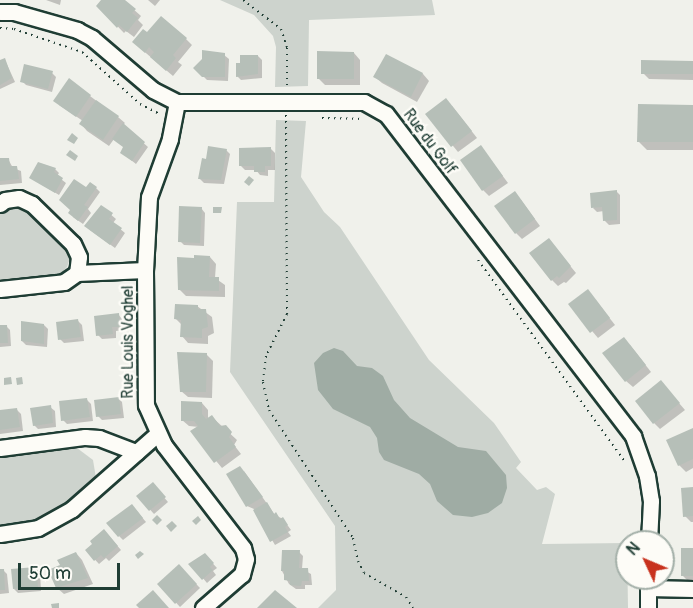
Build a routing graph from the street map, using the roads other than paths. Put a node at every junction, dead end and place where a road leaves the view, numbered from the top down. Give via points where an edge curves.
1 (0, 12) edge
2 (176, 109) junction
3 (0, 204) edge
4 (145, 270) junction
5 (77, 273) junction
6 (0, 289) edge
7 (157, 434) junction
8 (0, 448) edge
9 (136, 452) junction
10 (650, 530) edge
11 (0, 534) edge
12 (675, 587) edge
13 (693, 589) edge
14 (648, 590) edge
15 (203, 608) edge
16 (648, 608) edge

1 - 2 street, Rue du Golf via 14,12 92,38
2 - 4 street, Rue Louis Voghel via 149,197
2 - 10 street, Rue du Golf via 286,110 364,102 386,114 633,435 650,493
3 - 5 street via 19,198 32,204 73,244 79,256
4 - 5 street
4 - 7 street, Rue Louis Voghel via 146,405
5 - 6 street via 64,282
7 - 9 street
7 - 15 street, Rue Louis Voghel via 243,548 246,558 242,574
8 - 9 street via 85,437
9 - 11 street via 52,522 23,532
12 - 13 street
14 - 16 street

